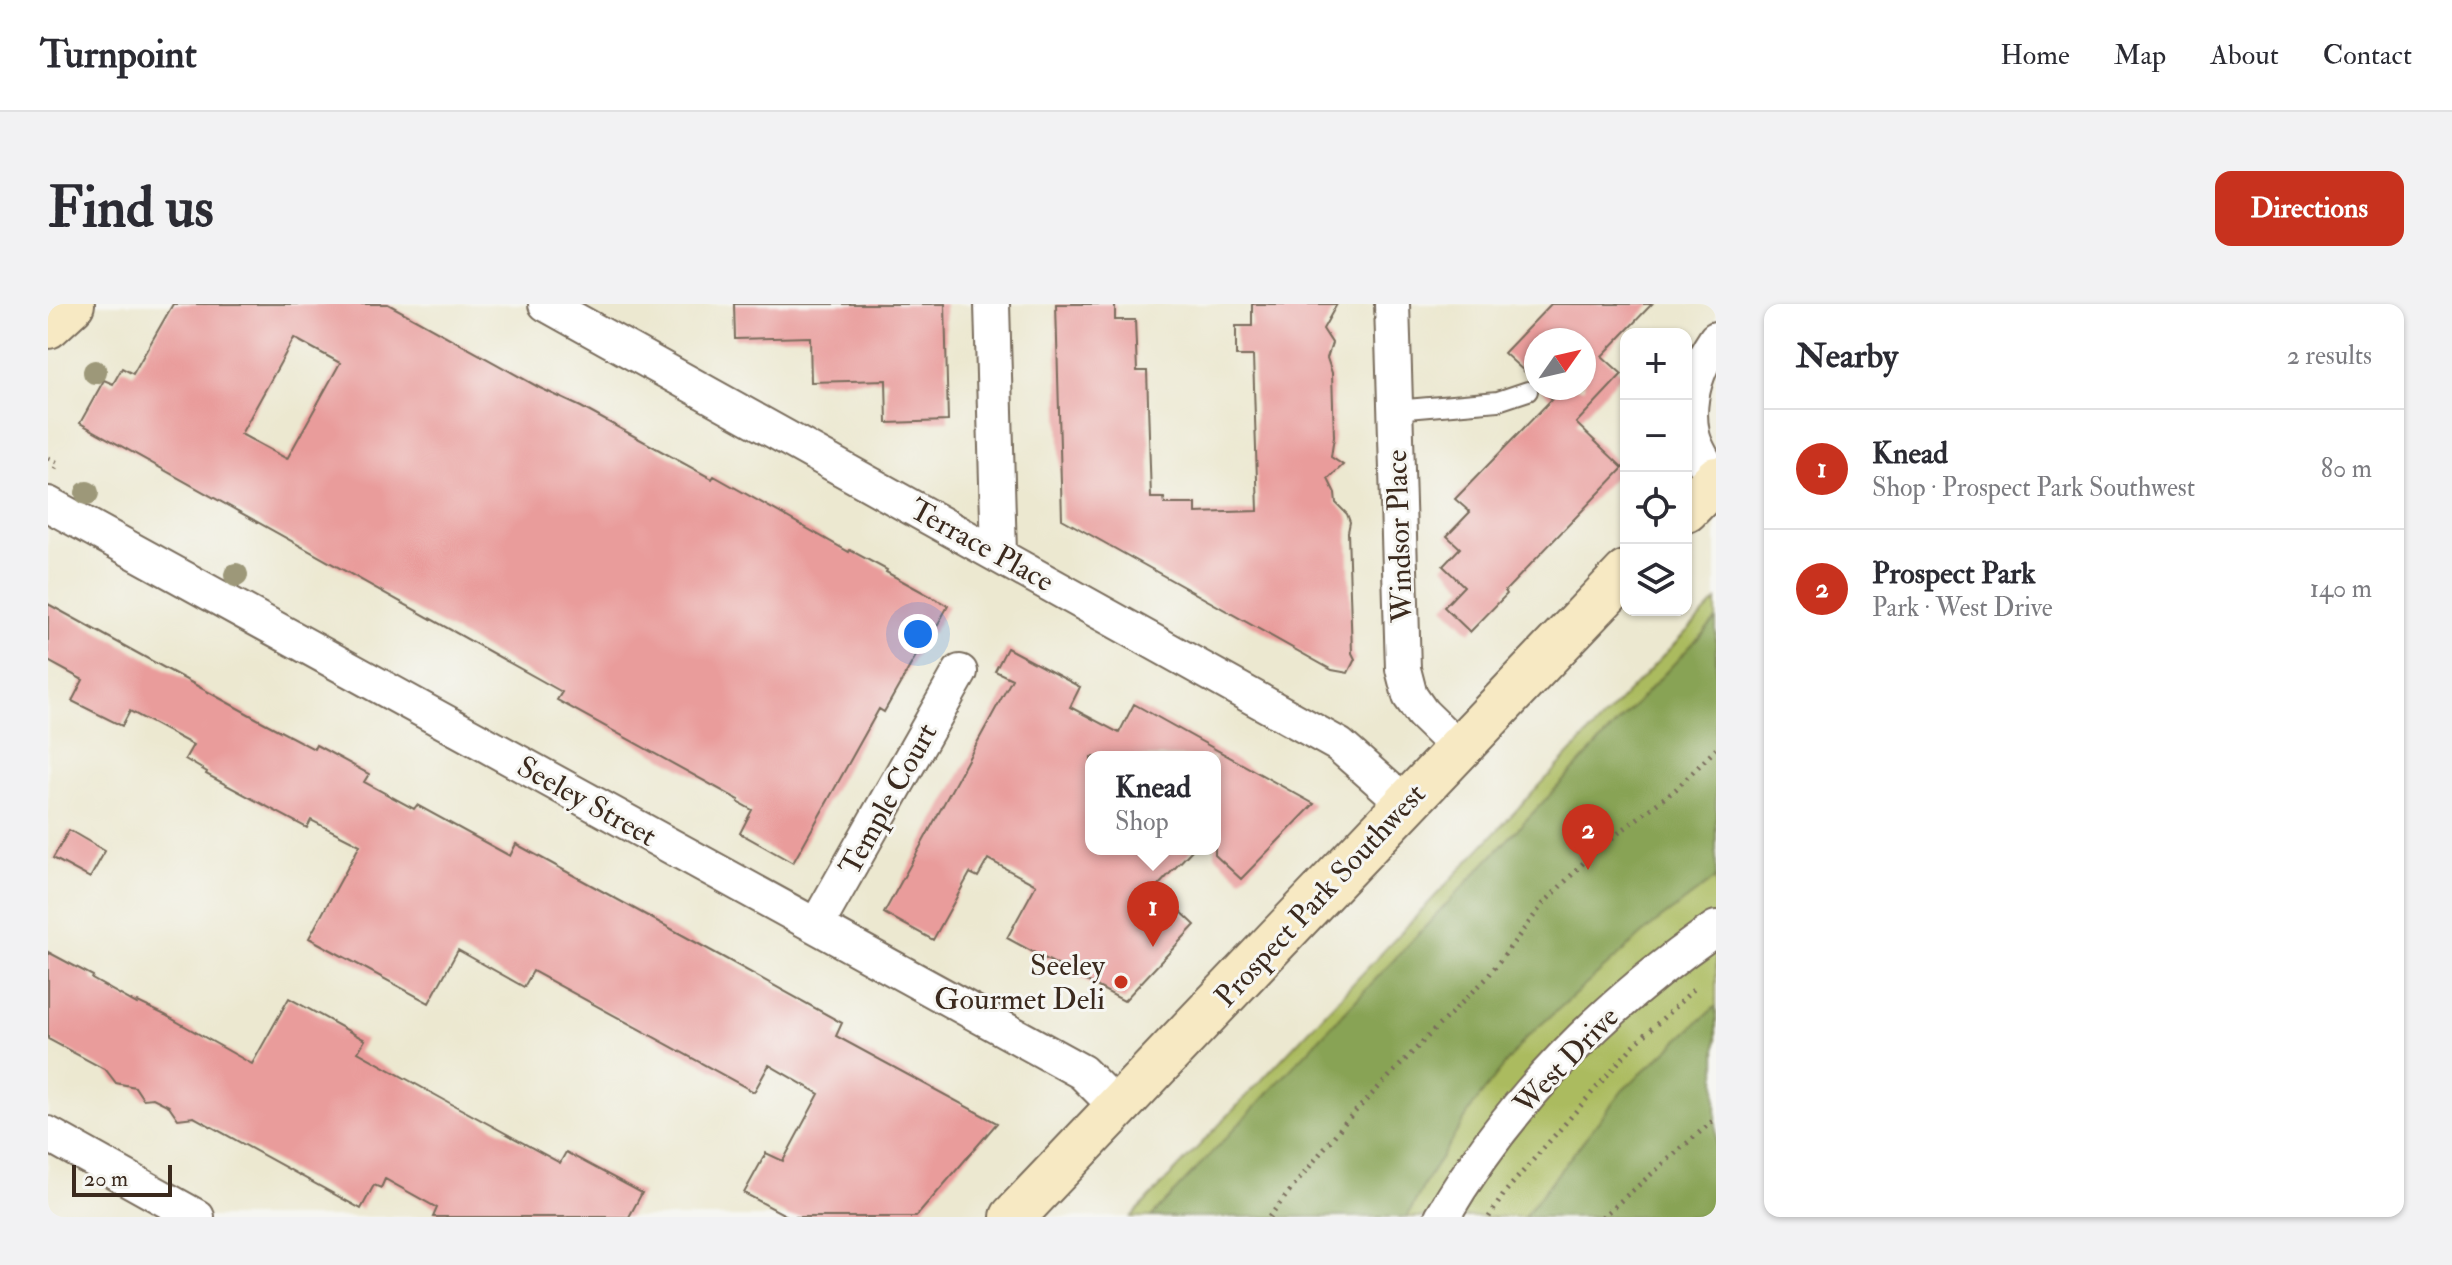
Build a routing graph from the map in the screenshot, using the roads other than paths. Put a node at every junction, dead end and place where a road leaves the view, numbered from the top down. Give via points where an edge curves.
1 (72, 304) edge
2 (546, 304) edge
3 (992, 304) edge
4 (1392, 304) edge
5 (48, 326) edge
6 (1716, 339) edge
7 (1524, 392) edge
8 (1395, 410) junction
9 (1716, 479) edge
10 (48, 504) edge
11 (1692, 504) edge
12 (999, 554) junction
13 (1620, 579) edge
14 (960, 672) dead end
15 (1459, 749) junction
16 (1406, 804) junction
17 (816, 926) junction
18 (1716, 928) edge
19 (1118, 1108) junction
20 (48, 1134) edge
21 (197, 1217) edge
22 (1013, 1217) edge
23 (1442, 1217) edge

1 - 5 street
2 - 12 street, Terrace Place
3 - 12 street
4 - 8 street, Windsor Place
6 - 9 street via 1699,366 1690,400 1692,435
7 - 8 lane via 1498,401
8 - 15 street, Windsor Place via 1403,669 1410,696
9 - 11 street
10 - 17 street, Seeley Street
12 - 16 street, Terrace Place via 1339,745
13 - 15 street, Prospect Park Southwest
14 - 17 street, Temple Court
15 - 16 street, Prospect Park Southwest
16 - 19 street, Prospect Park Southwest
17 - 19 street, Seeley Street via 1082,1072
18 - 23 street, West Drive via 1664,965 1583,1036 1494,1137
19 - 22 street, Prospect Park Southwest
20 - 21 street

